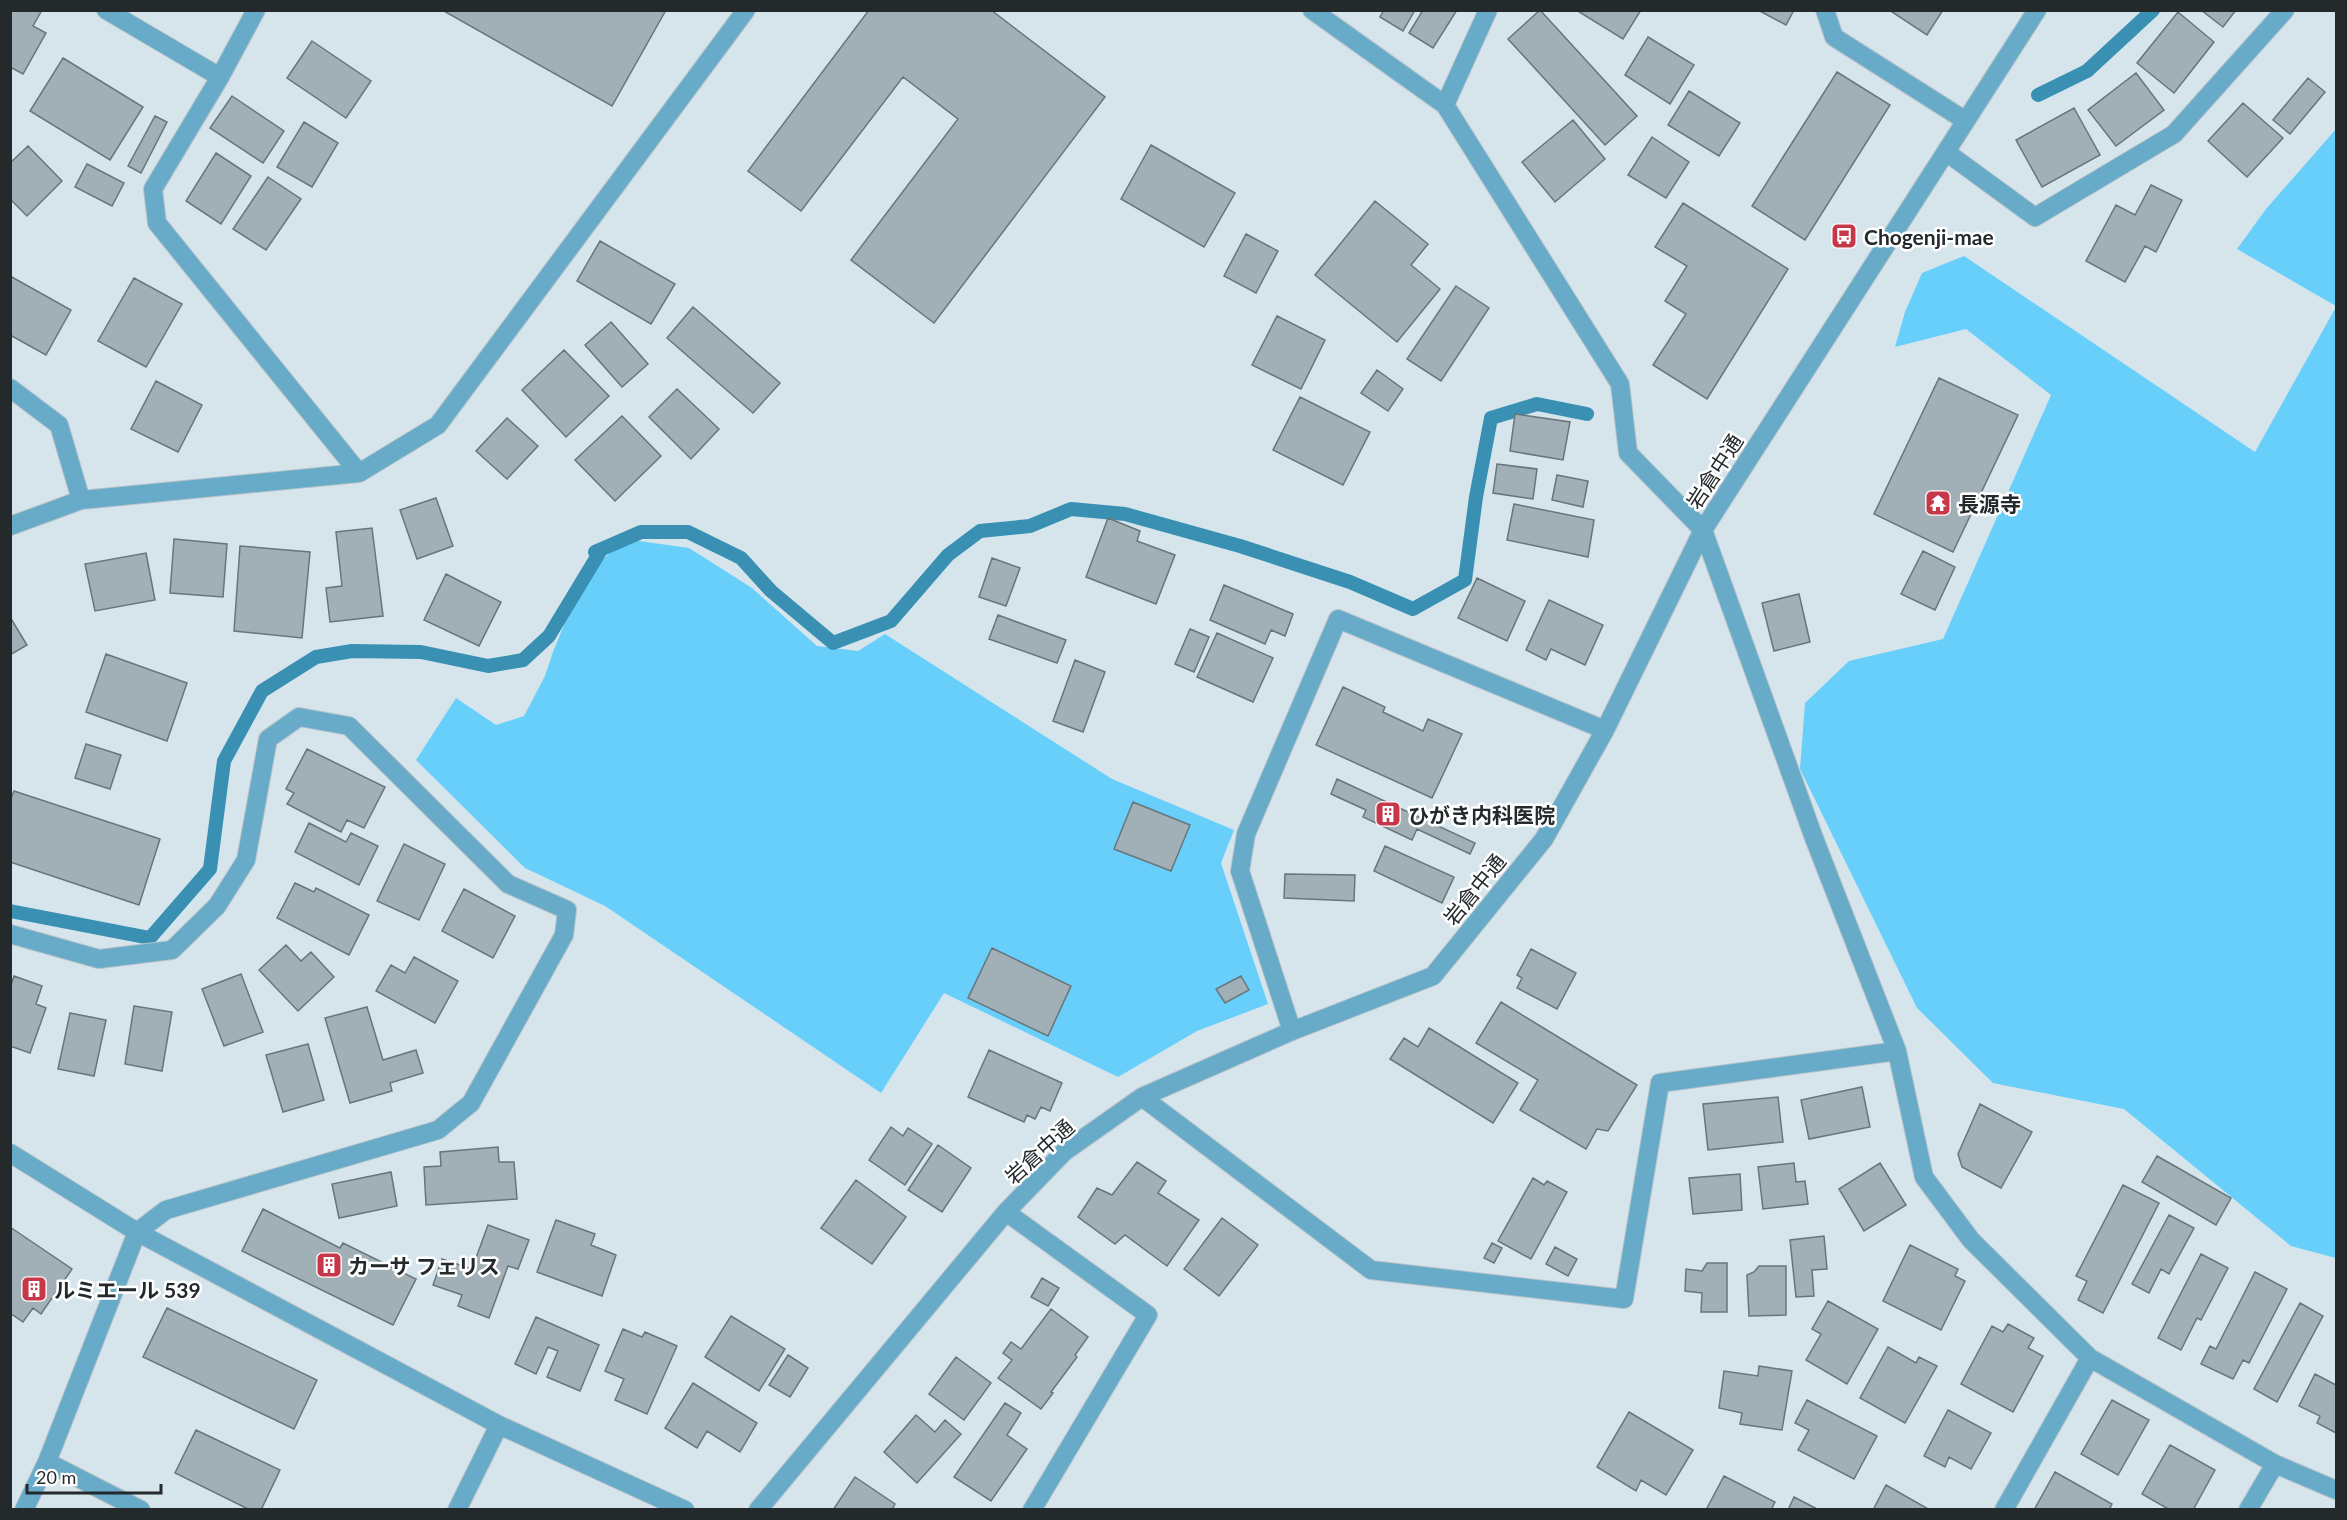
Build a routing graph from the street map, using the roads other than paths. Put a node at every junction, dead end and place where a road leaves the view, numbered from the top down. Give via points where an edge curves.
1 (106, 10) edge
2 (256, 10) edge
3 (746, 10) edge
4 (1312, 10) edge
5 (1488, 10) edge
6 (1825, 10) edge
7 (2037, 10) edge
8 (2284, 10) edge
9 (220, 78) junction
10 (1445, 105) junction
11 (1966, 121) junction
12 (1946, 152) junction
13 (10, 388) edge
14 (359, 473) junction
15 (81, 500) junction
16 (10, 526) edge
17 (1703, 530) junction
18 (1605, 730) junction
19 (10, 934) edge
20 (1292, 1031) junction
21 (1897, 1051) junction
22 (1142, 1097) junction
23 (10, 1153) edge
24 (1006, 1212) junction
25 (137, 1232) junction
26 (2090, 1358) junction
27 (499, 1425) junction
28 (47, 1462) junction
29 (2275, 1464) junction
30 (2337, 1490) edge
31 (24, 1509) edge
32 (141, 1509) edge
33 (457, 1509) edge
34 (685, 1509) edge
35 (758, 1509) edge
36 (1032, 1509) edge
37 (2004, 1509) edge
38 (2248, 1509) edge

1 - 9 street
2 - 9 street
3 - 14 street via 438,425
4 - 10 street
5 - 10 street
6 - 11 street via 1834,37
7 - 11 street, 岩倉中通
8 - 12 street via 2174,134 2035,217
9 - 14 street via 153,189 157,223
10 - 17 street via 1620,384 1628,453
11 - 12 street, 岩倉中通
12 - 17 street, 岩倉中通
13 - 15 street via 60,425
14 - 15 street
15 - 16 street
17 - 18 street, 岩倉中通
17 - 21 street via 1814,838
18 - 20 street, 岩倉中通 via 1544,839 1433,976
18 - 20 street via 1338,619 1246,834 1240,871
19 - 25 street via 99,959 172,950 217,906 246,860 268,739 299,717 349,726 508,884 567,910 564,935 471,1103 438,1130 165,1210
20 - 22 street, 岩倉中通
21 - 22 street via 1660,1083 1624,1299 1371,1270
21 - 26 street via 1924,1177 1971,1240
22 - 24 street, 岩倉中通 via 1064,1152
23 - 25 street
24 - 35 street, 岩倉中通
24 - 36 street via 1148,1315
25 - 27 street
25 - 28 street
26 - 29 street
26 - 37 street
27 - 33 street
27 - 34 street
28 - 31 street
28 - 32 street
29 - 30 street
29 - 38 street

